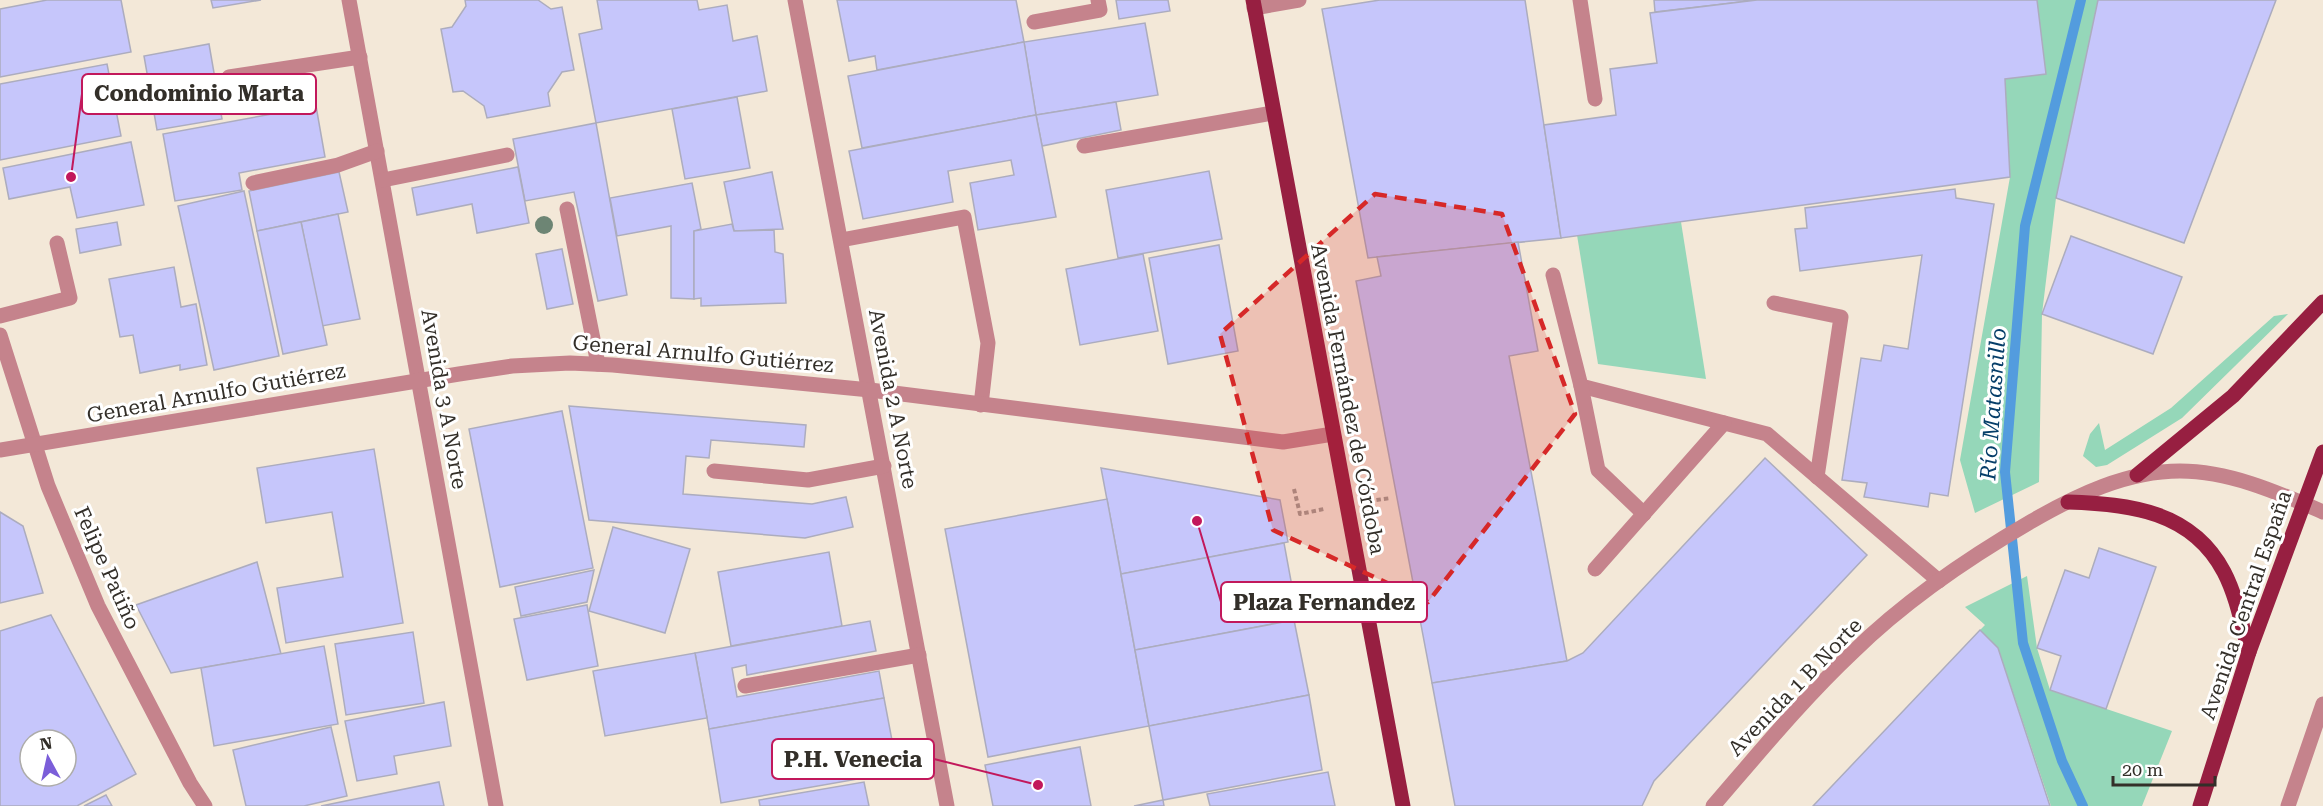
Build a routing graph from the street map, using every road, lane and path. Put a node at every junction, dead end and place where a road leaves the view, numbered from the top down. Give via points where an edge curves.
1 (349, 0) edge
2 (795, 0) edge
3 (1098, 0) edge
4 (1299, 0) edge
5 (1580, 0) edge
6 (1253, 4) edge
7 (1034, 22) dead end
8 (360, 57) junction
9 (229, 78) dead end
10 (1594, 99) dead end
11 (1274, 113) junction
12 (1084, 147) dead end
13 (377, 151) junction
14 (507, 155) dead end
15 (383, 180) junction
16 (253, 183) dead end
17 (567, 209) dead end
18 (841, 240) junction
19 (57, 243) dead end
20 (1553, 275) dead end
21 (2323, 302) edge
22 (1774, 303) dead end
23 (0, 316) edge
24 (0, 335) edge
25 (598, 364) junction
26 (420, 380) junction
27 (1581, 386) junction
28 (870, 390) junction
29 (981, 405) junction
30 (1724, 423) junction
31 (1333, 434) junction
32 (35, 445) junction
33 (0, 450) edge
34 (2323, 452) edge
35 (884, 466) junction
36 (714, 471) dead end
37 (2137, 475) junction
38 (1817, 477) junction
39 (2068, 502) junction
40 (2304, 504) junction
41 (2323, 512) edge
42 (1644, 514) junction
43 (1594, 569) dead end
44 (1939, 580) junction
45 (2249, 652) junction
46 (919, 654) junction
47 (746, 686) dead end
48 (2323, 704) edge
49 (205, 806) edge
50 (496, 806) edge
51 (947, 806) edge
52 (1403, 806) edge
53 (1713, 806) edge
54 (2200, 806) edge
55 (2288, 806) edge

1 - 8 street, Avenida 3 A Norte
2 - 18 street, Avenida 2 A Norte
3 - 7 street via 1100,10
4 - 6 street
5 - 10 street
6 - 11 main road, Avenida Fernández de Córdoba
8 - 9 street
8 - 13 street, Avenida 3 A Norte
11 - 12 street
11 - 31 main road, Avenida Fernández de Córdoba
13 - 15 street, Avenida 3 A Norte
13 - 16 street via 338,165
14 - 15 street
15 - 26 street, Avenida 3 A Norte
17 - 25 street
18 - 28 street, Avenida 2 A Norte
18 - 29 street via 964,217 988,343
19 - 23 street via 70,298
20 - 27 street
21 - 37 main road via 2233,396
22 - 38 street via 1840,317
24 - 32 street, Felipe Patiño
25 - 26 street, General Arnulfo Gutiérrez via 513,366
25 - 28 street, General Arnulfo Gutiérrez
26 - 32 street, General Arnulfo Gutiérrez
26 - 50 street, Avenida 3 A Norte
27 - 30 street
27 - 42 street via 1598,470
28 - 29 street, General Arnulfo Gutiérrez
28 - 35 street, Avenida 2 A Norte
29 - 31 street, General Arnulfo Gutiérrez via 1283,442
30 - 38 street via 1767,434
30 - 42 street
31 - 52 main road, Avenida Fernández de Córdoba
32 - 33 street, General Arnulfo Gutiérrez
32 - 49 street, Felipe Patiño via 98,606
34 - 40 main road, Avenida Central España
35 - 36 street via 808,480
35 - 46 street, Avenida 2 A Norte
37 - 39 street, Avenida 1 B Norte
37 - 40 street, Avenida 1 B Norte via 2181,471 2220,474
38 - 44 street
39 - 44 street, Avenida 1 B Norte
39 - 45 main road via 2112,503 2150,510 2182,526 2210,550 2224,573
40 - 41 street, Avenida 1 B Norte
40 - 45 main road, Avenida Central España
42 - 43 street
44 - 53 street, Avenida 1 B Norte via 1853,652
45 - 54 main road, Avenida Central España
46 - 47 street
46 - 51 street, Avenida 2 A Norte
48 - 55 street

